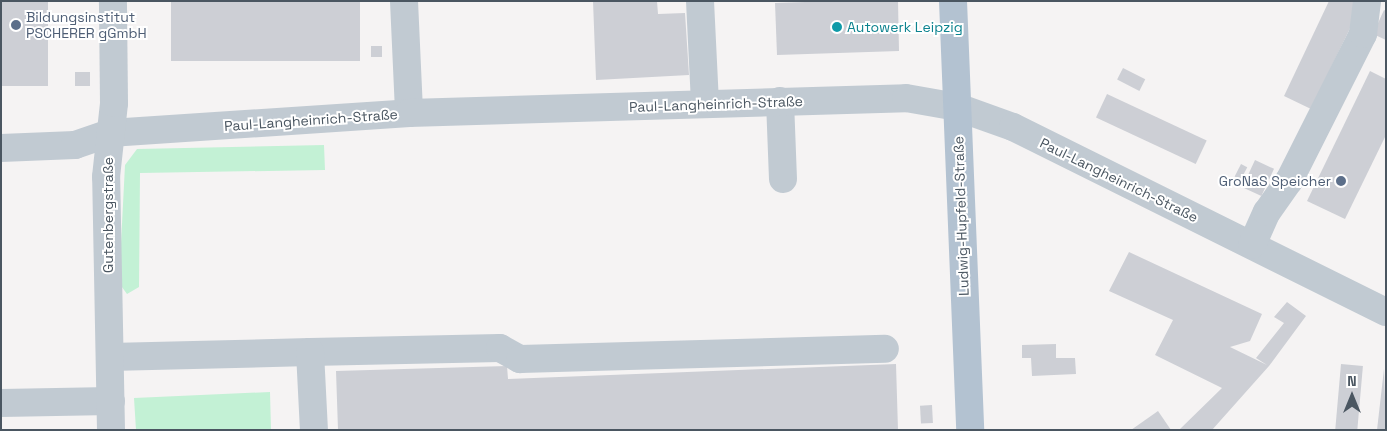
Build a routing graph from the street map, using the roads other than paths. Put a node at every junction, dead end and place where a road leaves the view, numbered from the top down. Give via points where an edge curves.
1 (113, 1) edge
2 (404, 1) edge
3 (700, 1) edge
4 (953, 1) edge
5 (1367, 1) edge
6 (780, 101) junction
7 (705, 104) junction
8 (957, 107) junction
9 (409, 113) junction
10 (110, 133) junction
11 (1, 148) edge
12 (783, 179) dead end
13 (1252, 245) junction
14 (1386, 312) edge
15 (885, 349) dead end
16 (310, 352) junction
17 (110, 357) junction
18 (111, 401) junction
19 (1, 403) edge
20 (111, 430) edge
21 (314, 430) edge
22 (970, 430) edge

1 - 10 street, Gutenbergstraße via 114,103
2 - 9 street
3 - 7 street
4 - 8 main road, Ludwig-Hupfeld-Straße
5 - 13 street via 1363,34 1289,181 1267,212
6 - 7 street, Paul-Langheinrich-Straße
6 - 8 street, Paul-Langheinrich-Straße via 906,98
6 - 12 street
7 - 9 street, Paul-Langheinrich-Straße
8 - 13 street, Paul-Langheinrich-Straße via 1012,127
8 - 22 main road, Ludwig-Hupfeld-Straße
9 - 10 street, Paul-Langheinrich-Straße
10 - 11 street, Paul-Langheinrich-Straße via 75,145
10 - 17 street, Gutenbergstraße via 106,177
13 - 14 street, Paul-Langheinrich-Straße
15 - 16 street via 520,359 500,348
16 - 17 street
16 - 21 street
17 - 18 street, Gutenbergstraße
18 - 19 street
18 - 20 street, Gutenbergstraße

